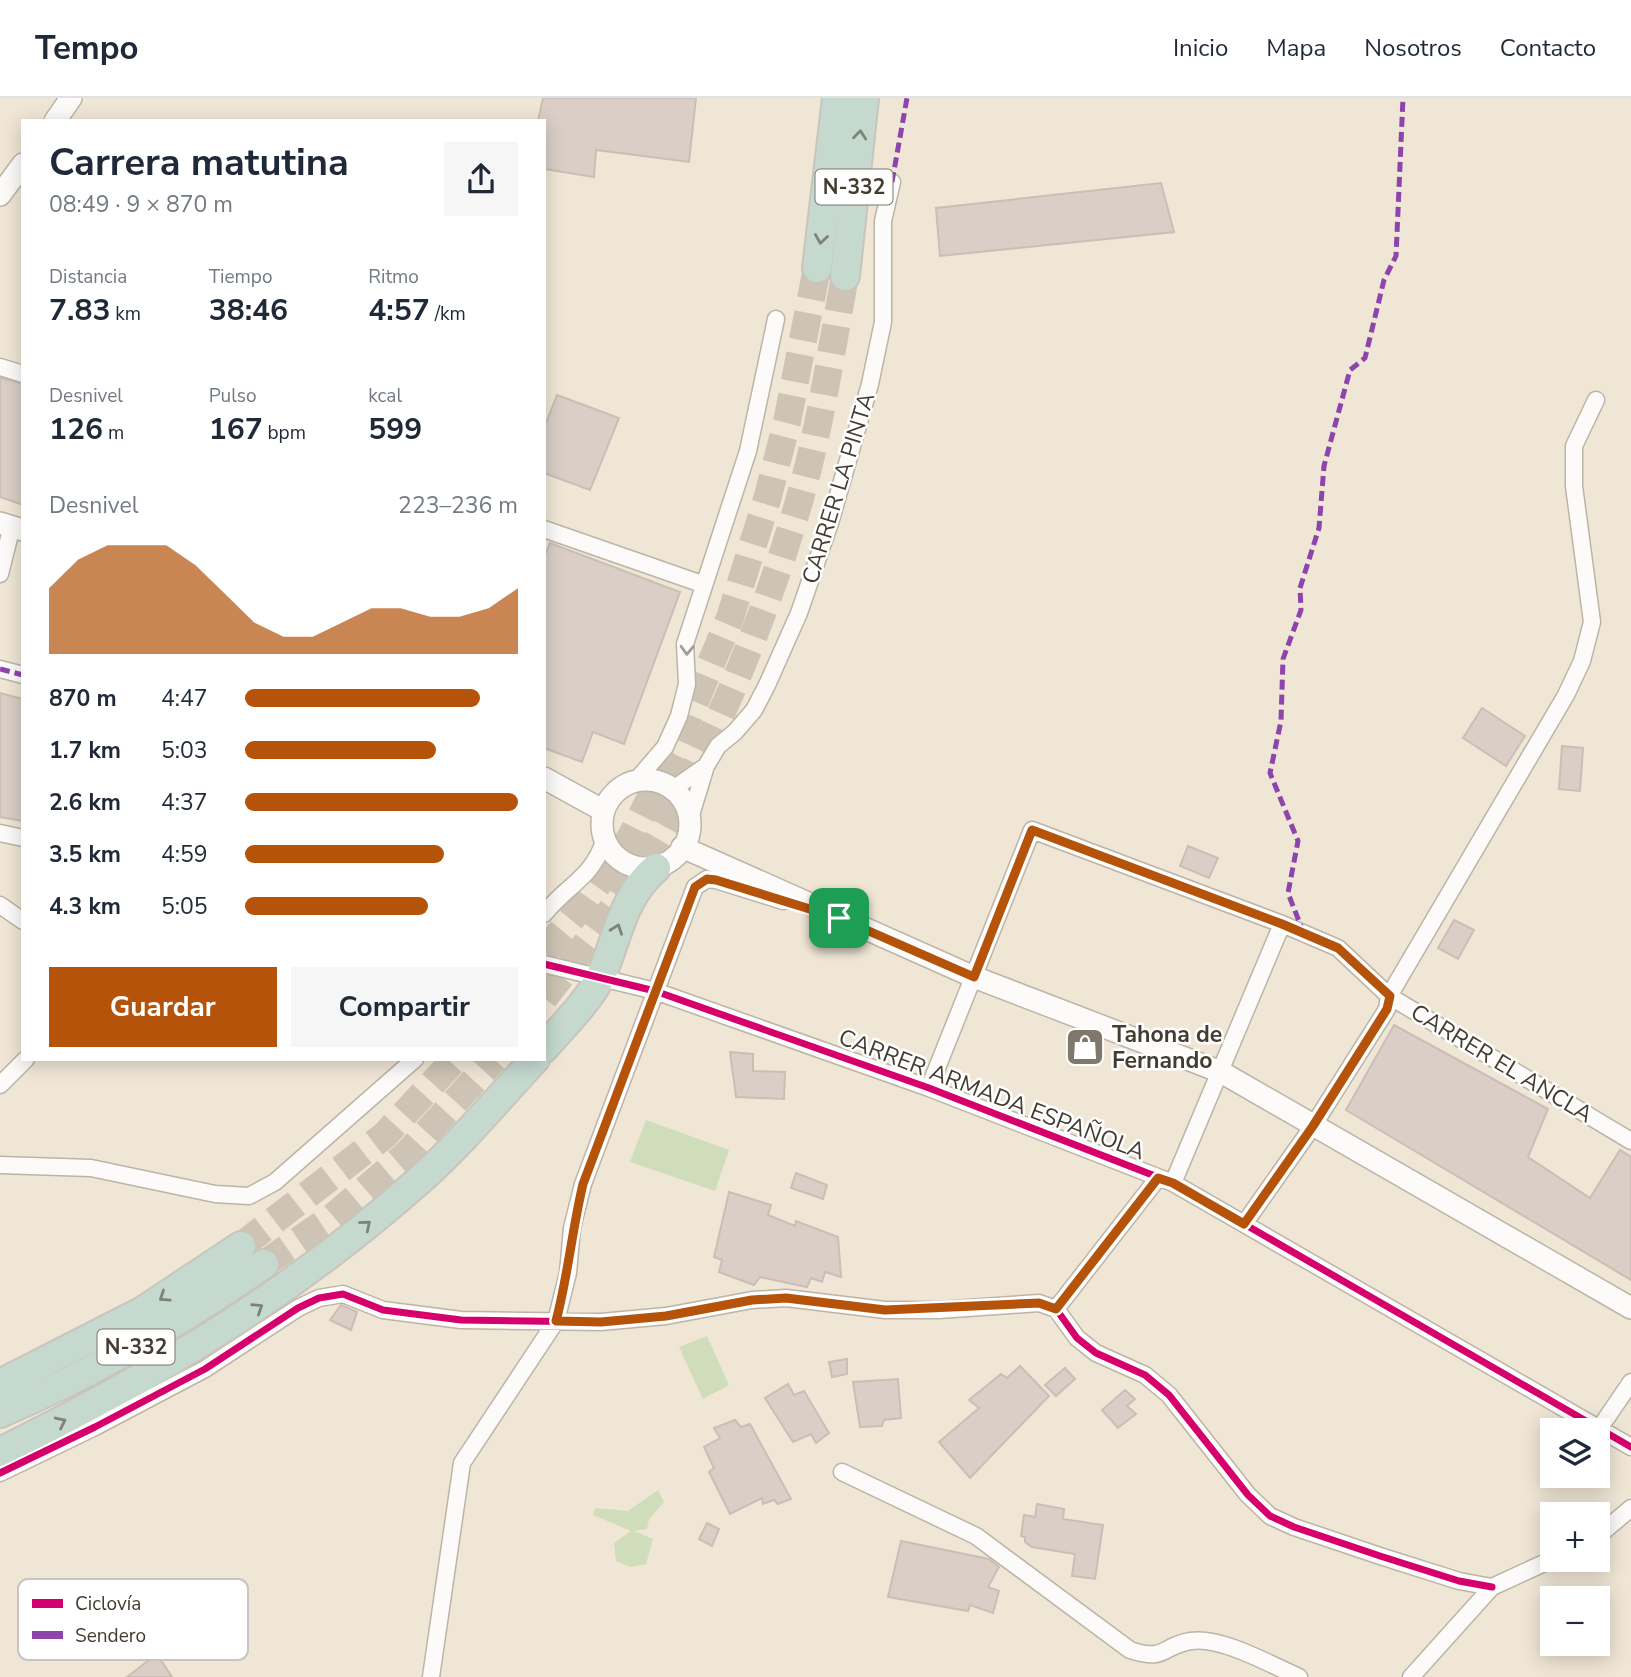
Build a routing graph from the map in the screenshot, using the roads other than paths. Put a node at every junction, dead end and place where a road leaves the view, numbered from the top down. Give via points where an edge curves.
1 (71, 98) edge
2 (837, 98) edge
3 (864, 98) edge
4 (56, 119) edge
5 (21, 167) edge
6 (892, 182) dead end
7 (0, 195) edge
8 (817, 268) tunnel mouth
9 (845, 276) tunnel mouth
10 (776, 319) dead end
11 (0, 367) edge
12 (21, 373) edge
13 (1596, 400) dead end
14 (12, 526) edge
15 (546, 530) edge
16 (0, 574) edge
17 (702, 584) junction
18 (0, 669) edge
19 (21, 674) edge
20 (706, 765) junction
21 (546, 779) edge
22 (634, 783) junction
23 (673, 789) junction
24 (604, 811) junction
25 (691, 815) junction
26 (0, 832) edge
27 (21, 837) edge
28 (604, 842) junction
29 (682, 847) junction
30 (656, 868) junction
31 (0, 905) edge
32 (546, 912) edge
33 (839, 918) junction
34 (21, 920) edge
35 (1282, 924) junction
36 (546, 964) edge
37 (974, 977) junction
38 (600, 978) junction
39 (655, 990) junction
40 (1390, 996) junction
41 (546, 1046) edge
42 (24, 1061) edge
43 (413, 1061) edge
44 (533, 1061) edge
45 (1221, 1072) junction
46 (0, 1085) edge
47 (929, 1088) junction
48 (1313, 1126) junction
49 (1631, 1141) edge
50 (0, 1165) edge
51 (1166, 1180) junction
52 (1244, 1224) junction
53 (241, 1246) tunnel mouth
54 (264, 1264) tunnel mouth
55 (1631, 1308) edge
56 (1056, 1309) junction
57 (556, 1321) junction
58 (1631, 1382) edge
59 (0, 1384) edge
60 (0, 1413) edge
61 (1580, 1418) edge
62 (1606, 1418) edge
63 (1610, 1435) edge
64 (1631, 1447) edge
65 (0, 1452) edge
66 (842, 1472) dead end
67 (0, 1473) edge
68 (1631, 1508) edge
69 (1610, 1526) edge
70 (1540, 1565) edge
71 (1492, 1587) junction
72 (431, 1677) edge
73 (1299, 1677) edge
74 (1411, 1677) edge

1 - 4 main road
2 -> 8 highway, N-332
9 -> 3 highway, N-332
5 - 7 main road
6 - 20 street, CARRER LA PINTA via 883,222 883,322 830,523 799,613 767,685 754,710
10 - 17 street via 748,451
11 - 12 street
13 - 40 street via 1574,446 1574,486 1592,622 1582,661
14 - 16 street
15 - 17 street
17 -> 22 street via 685,644 687,684 679,716 665,747
18 - 19 street
20 - 23 street, CARRER LA PINTA
20 - 25 street, CARRER LA PINTA
21 - 24 main road
22 - 23 main road via 649,780
22 - 24 main road via 617,791
23 - 25 main road via 687,803
24 - 28 main road
25 - 29 main road
26 - 27 street
28 - 30 main road via 634,867
28 - 32 street via 597,863 585,878
29 - 30 main road
29 - 33 main road
38 -> 30 highway via 626,905
31 - 34 street
33 - 37 main road
33 - 39 street via 707,879 695,887
35 - 37 street, CARRER EL ANCLA via 1032,830
35 - 40 street, CARRER EL ANCLA via 1338,948
35 - 45 street
36 - 38 street, CARRER ARMADA ESPAÑOLA
37 - 45 main road
37 - 47 street
38 - 39 street, CARRER ARMADA ESPAÑOLA
38 - 41 highway
39 - 47 street, CARRER ARMADA ESPAÑOLA
39 - 57 street via 583,1184
40 - 48 street via 1387,1009
40 - 49 street, CARRER EL ANCLA
42 - 46 street
43 - 50 street via 275,1182 249,1196 215,1194 91,1168
65 -> 44 highway via 183,1356 314,1268 423,1177
45 - 48 main road
45 - 51 street
47 - 51 street, CARRER ARMADA ESPAÑOLA
48 - 52 street
48 - 55 main road
51 - 52 street, CARRER ARMADA ESPAÑOLA
51 - 56 street
52 - 61 street, CARRER ARMADA ESPAÑOLA
53 -> 59 highway, N-332 via 143,1311
54 - 60 highway, N-332 via 142,1343
56 - 57 street via 1039,1303 885,1310 786,1298 666,1316
56 - 71 street via 1077,1338 1096,1353 1145,1375 1169,1395 1270,1516 1392,1560
57 - 67 street via 461,1320 383,1310 343,1294 319,1298 288,1313 205,1369
57 - 72 street via 462,1463
58 - 62 street
63 - 64 street, CARRER ARMADA ESPAÑOLA
66 - 73 street via 975,1536 1130,1650 1151,1657 1192,1641 1219,1644
68 - 69 street
70 - 71 street
71 - 74 street

